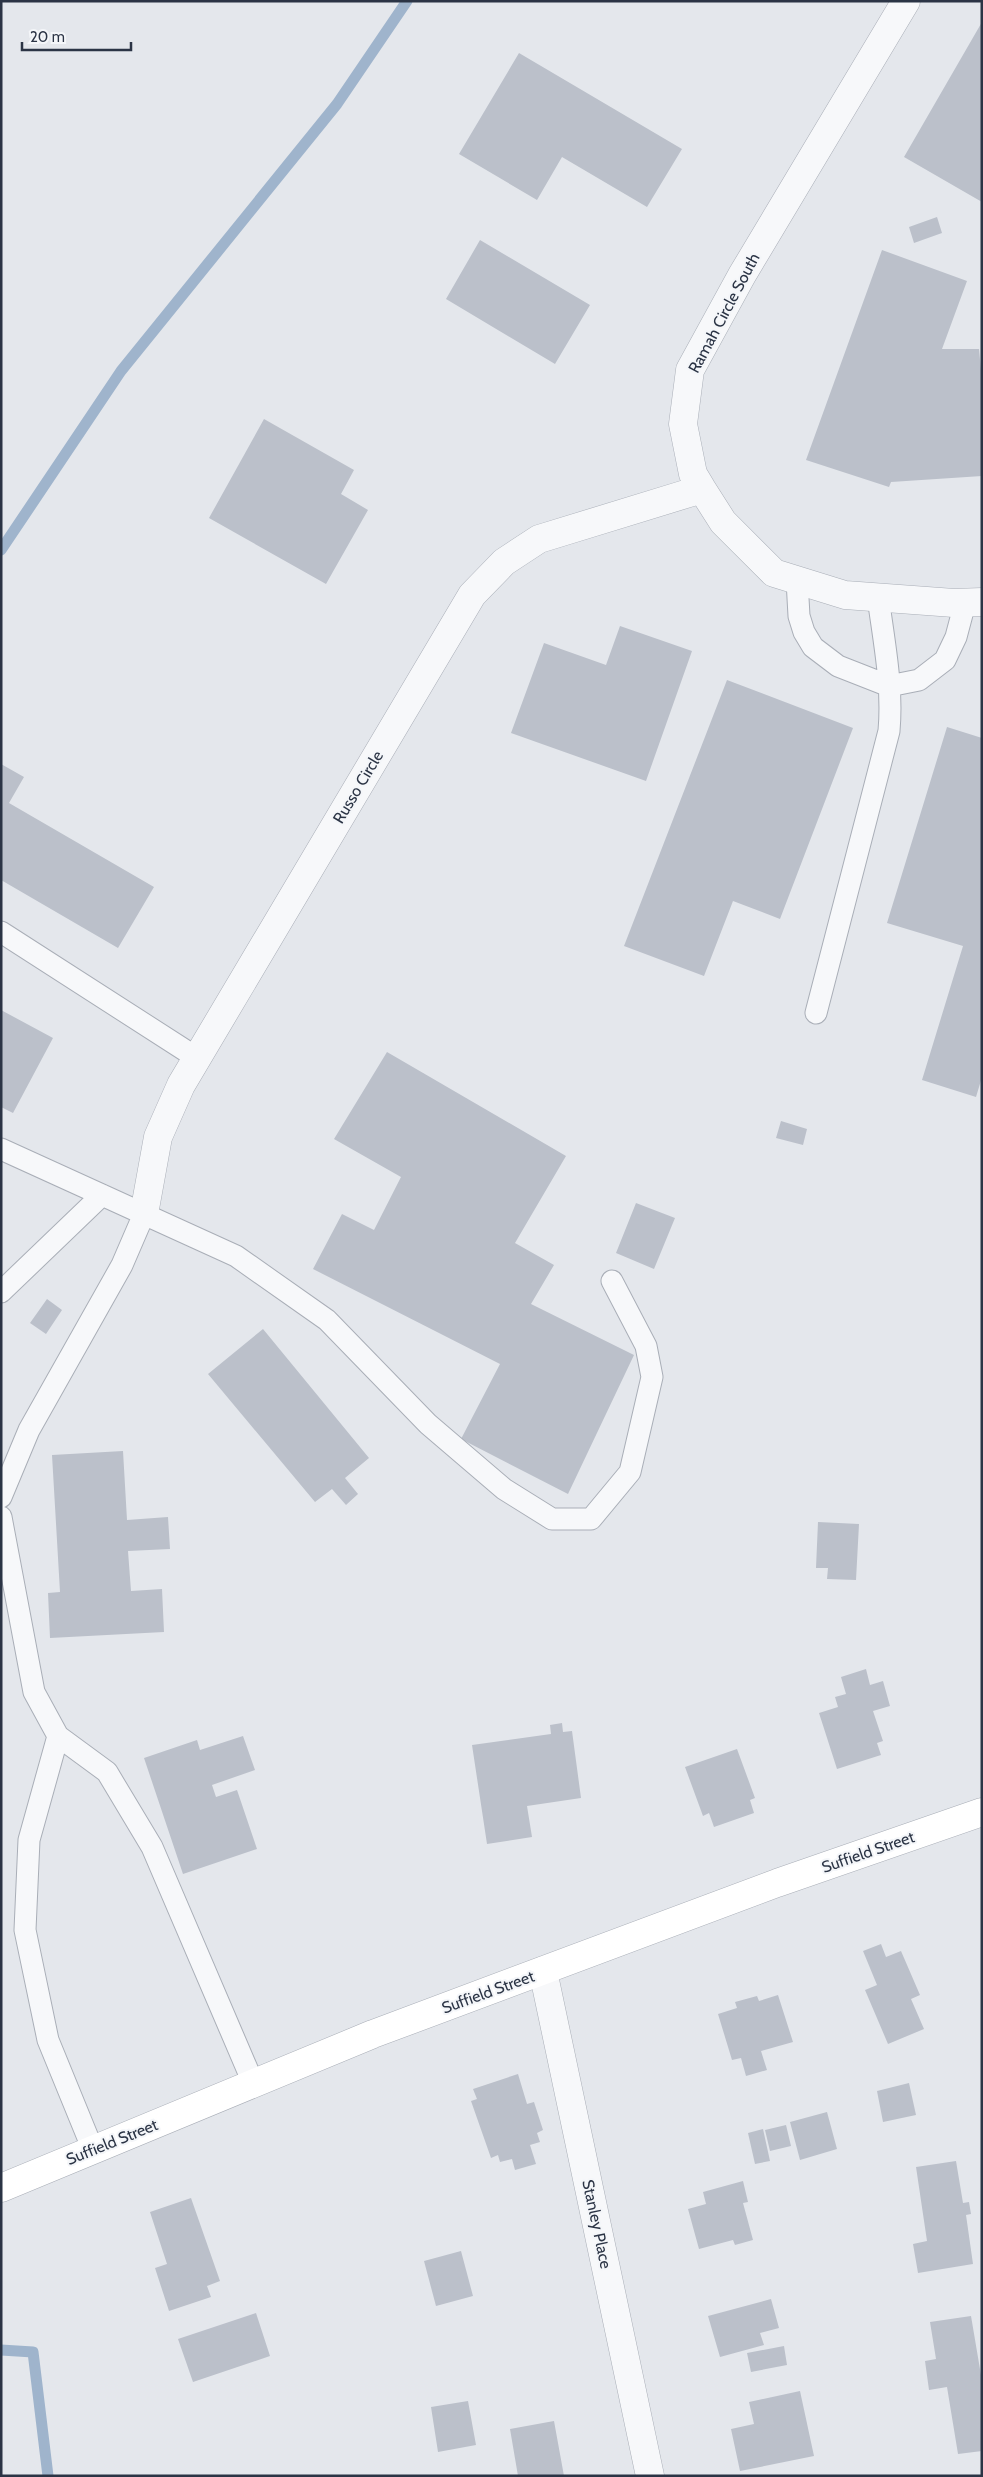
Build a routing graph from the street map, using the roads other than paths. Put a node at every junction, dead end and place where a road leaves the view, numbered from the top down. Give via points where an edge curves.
1 (906, 1) edge
2 (702, 490) junction
3 (797, 580) junction
4 (878, 597) junction
5 (973, 602) edge
6 (889, 686) junction
7 (1, 932) edge
8 (816, 1013) dead end
9 (197, 1058) junction
10 (1, 1150) edge
11 (102, 1195) junction
12 (144, 1214) junction
13 (612, 1281) dead end
14 (1, 1292) edge
15 (1, 1497) edge
16 (1, 1517) edge
17 (58, 1736) junction
18 (982, 1812) edge
19 (543, 1971) junction
20 (254, 2085) junction
21 (93, 2150) junction
22 (1, 2188) edge
23 (650, 2476) edge

1 - 2 street, Ramah Circle South via 742,275 690,370 683,424 693,474
2 - 3 street, Ramah Circle South via 723,522 774,573
2 - 9 street, Russo Circle via 539,539 504,562 472,595
3 - 4 street, Ramah Circle South via 845,595
3 - 6 lane via 799,616 813,647 838,666
4 - 5 street, Ramah Circle South
4 - 6 lane
5 - 6 lane via 945,660 919,680
6 - 8 lane via 889,731
7 - 9 lane
9 - 12 street, Russo Circle via 180,1086 158,1137
10 - 11 lane
11 - 12 lane
11 - 14 lane
12 - 13 lane via 236,1256 327,1320 428,1424 504,1489 552,1520 590,1519 630,1472 652,1377 646,1346
12 - 15 lane via 122,1265 28,1430
16 - 17 lane via 34,1692
17 - 20 lane via 107,1772 152,1847
17 - 21 lane via 29,1840 26,1930 48,2040
18 - 19 main road, Suffield Street via 777,1883
19 - 20 main road, Suffield Street via 373,2034
19 - 23 street, Stanley Place
20 - 21 main road, Suffield Street
21 - 22 main road, Suffield Street

